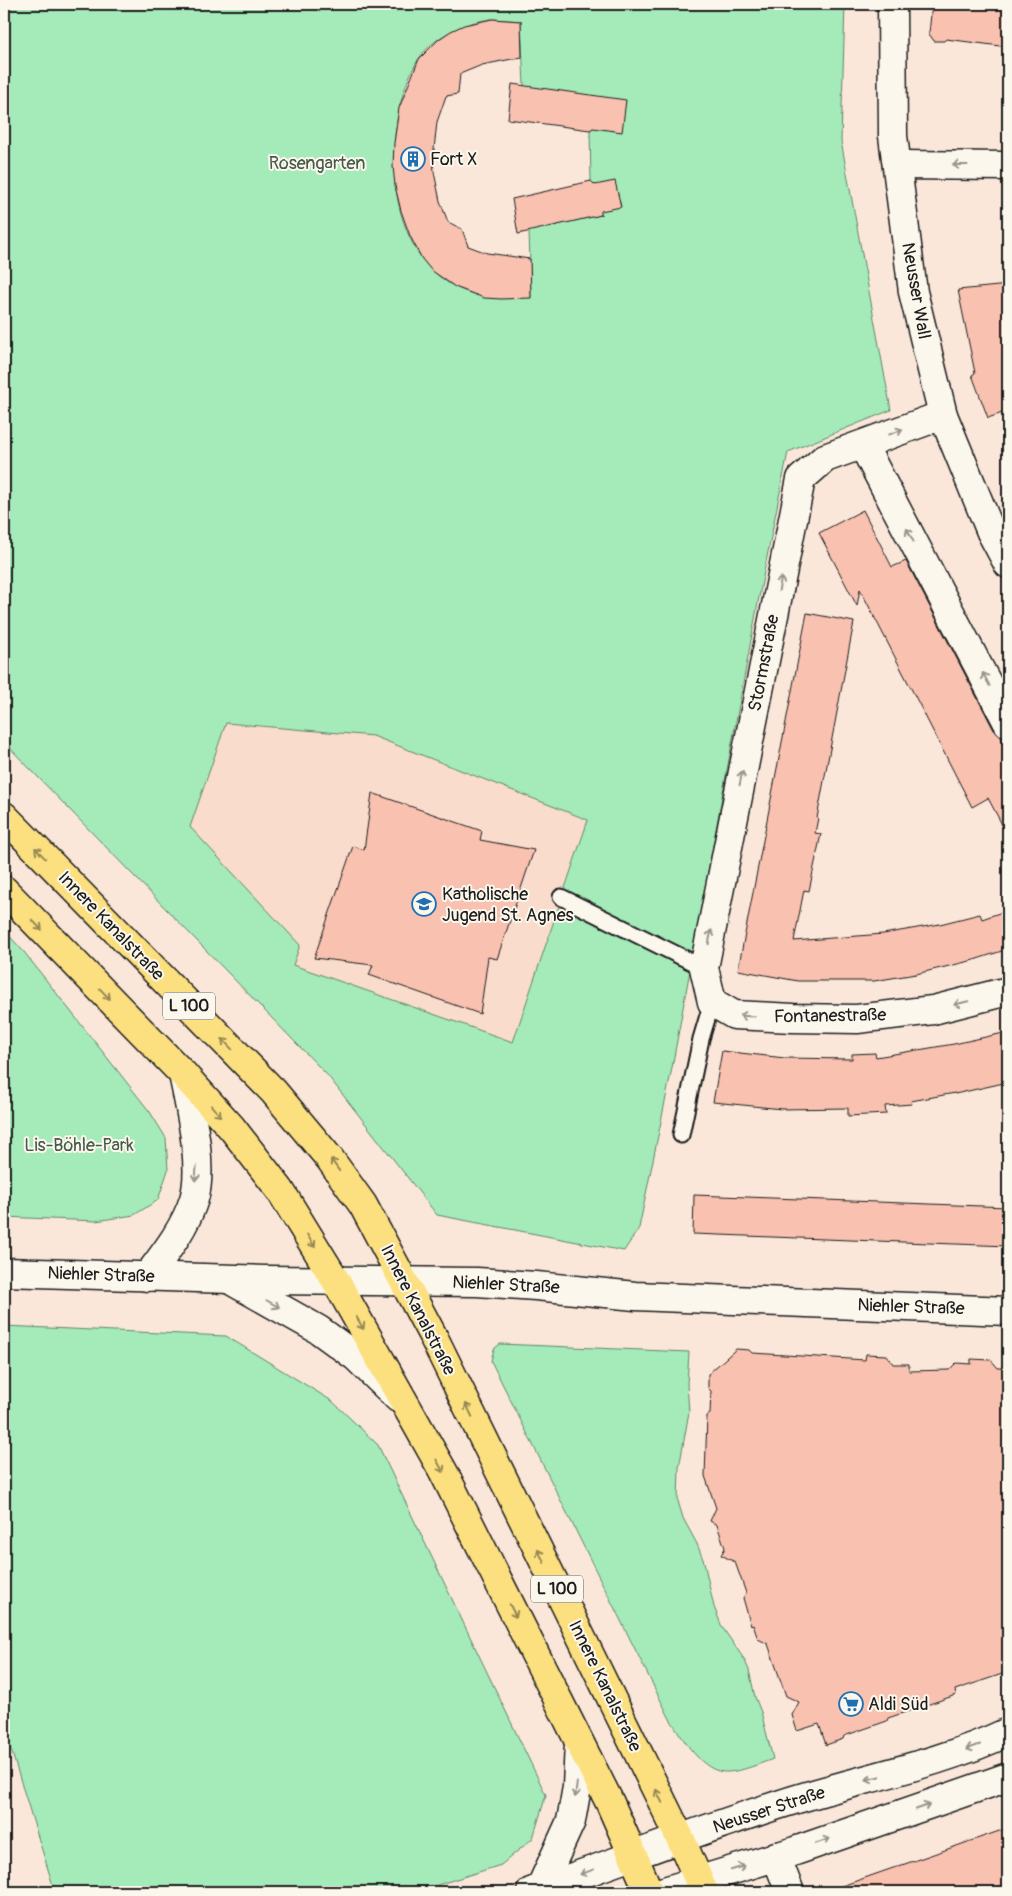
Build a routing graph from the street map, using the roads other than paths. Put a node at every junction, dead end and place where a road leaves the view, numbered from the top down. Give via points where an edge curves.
1 (892, 4) edge
2 (897, 165) junction
3 (1008, 166) edge
4 (943, 415) junction
5 (863, 445) junction
6 (1008, 564) edge
7 (1008, 723) edge
8 (4, 816) edge
9 (4, 890) edge
10 (561, 897) dead end
11 (704, 968) junction
12 (1008, 991) edge
13 (712, 1002) junction
14 (183, 1074) junction
15 (681, 1135) dead end
16 (4, 1272) edge
17 (147, 1277) junction
18 (230, 1280) junction
19 (404, 1280) junction
20 (336, 1281) junction
21 (1008, 1311) edge
22 (408, 1408) junction
23 (1008, 1732) edge
24 (579, 1742) junction
25 (1008, 1777) edge
26 (681, 1840) junction
27 (633, 1856) junction
28 (776, 1856) junction
29 (702, 1886) edge
30 (535, 1891) edge
31 (649, 1892) edge
32 (661, 1892) edge
33 (790, 1892) edge

1 - 2 street, Neusser Wall via 893,136
3 -> 2 street
2 - 4 street, Neusser Wall via 913,292
5 -> 4 street, Stormstraße
4 - 6 street, Neusser Wall via 991,532
7 -> 5 street
11 -> 5 street, Stormstraße via 801,479 825,458
19 -> 8 main road, Innere Kanalstraße / L 100 via 363,1205 280,1099
9 -> 14 main road, L 100
10 - 11 lane
11 - 13 street, Stormstraße
12 -> 13 street, Fontanestraße via 933,1010 857,1019 734,1015
13 - 15 lane
14 -> 17 street via 196,1150 194,1198 177,1236
14 -> 20 main road, L 100 via 232,1128 280,1190
16 - 17 street, Niehler Straße
17 - 18 street, Niehler Straße
18 - 20 street, Niehler Straße
18 -> 22 street via 320,1330 356,1357
19 - 20 street, Niehler Straße
19 - 21 street, Niehler Straße via 536,1286 635,1296
26 -> 19 main road, Innere Kanalstraße / L 100
20 -> 22 main road, L 100
22 -> 24 main road, L 100 via 448,1480
23 -> 26 street, Neusser Straße via 918,1767 781,1804
24 - 27 main road, L 100
24 -> 30 street via 571,1821
28 -> 25 street
26 - 27 street, Neusser Straße
26 - 29 main road, Innere Kanalstraße / L 100
27 -> 30 street, Neusser Straße
27 - 31 main road, L 100
29 -> 28 street
28 - 33 street
29 - 32 street

